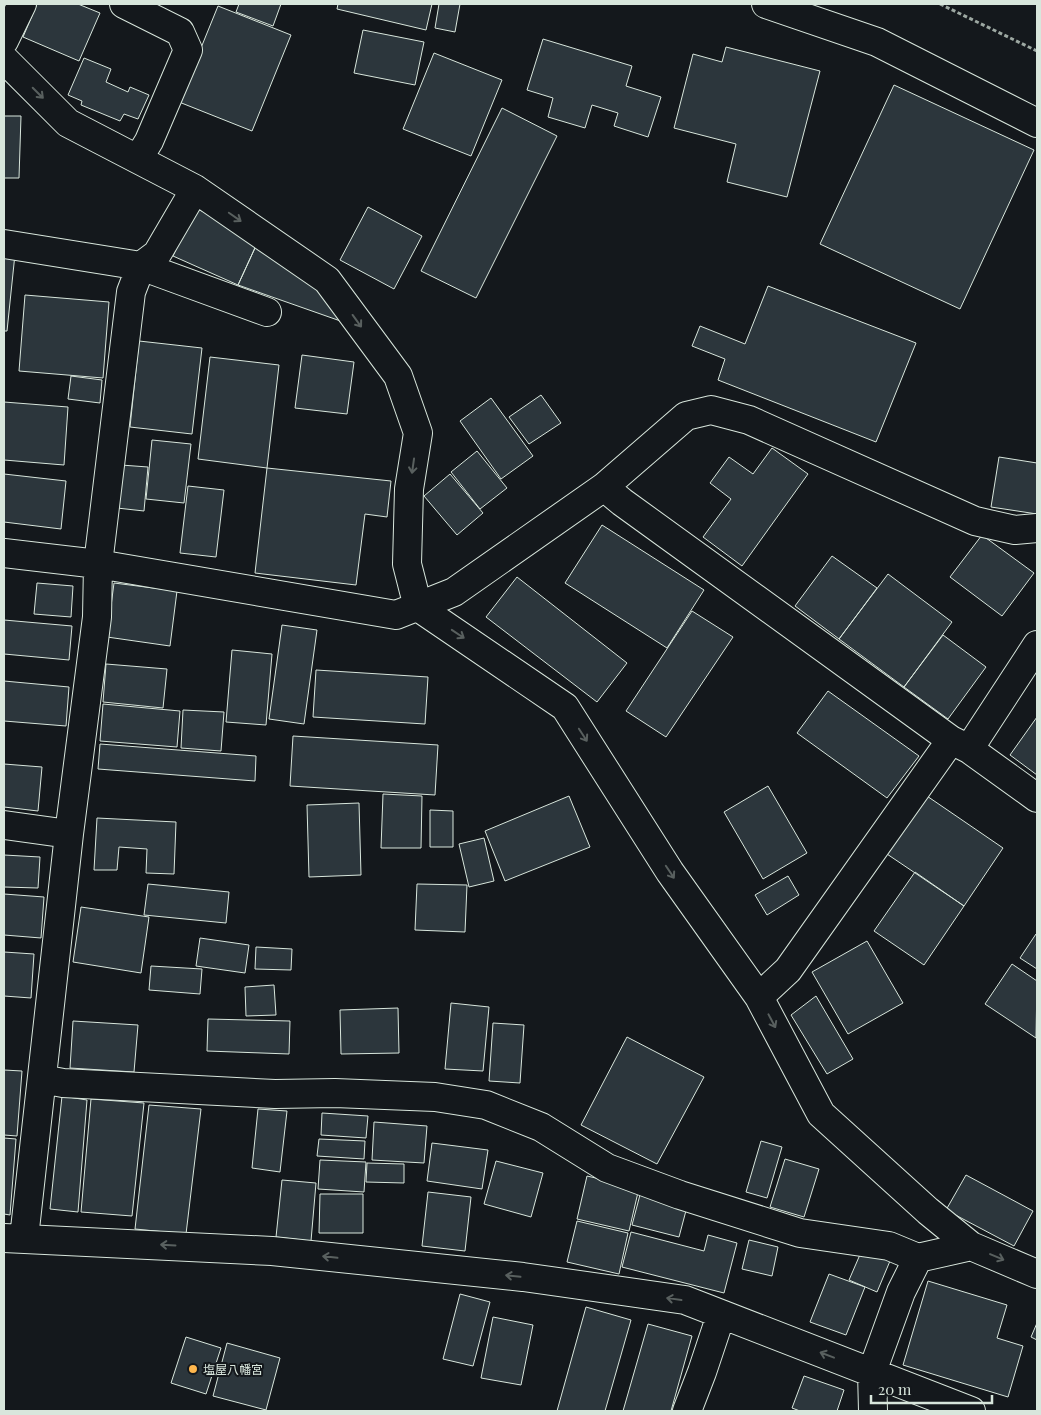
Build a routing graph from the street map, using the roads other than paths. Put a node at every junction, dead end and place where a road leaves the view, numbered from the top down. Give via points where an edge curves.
1 (22, 4) edge
2 (124, 4) edge
3 (766, 4) edge
4 (4, 41) edge
5 (4, 59) edge
6 (1037, 123) edge
7 (138, 159) junction
8 (195, 189) junction
9 (4, 244) edge
10 (141, 266) junction
11 (267, 312) dead end
12 (604, 487) junction
13 (1037, 528) edge
14 (4, 554) edge
15 (98, 564) junction
16 (418, 606) junction
17 (1037, 645) edge
18 (960, 744) junction
19 (1037, 798) edge
20 (4, 825) edge
21 (69, 834) junction
22 (759, 997) junction
23 (42, 1079) junction
24 (14, 1238) edge
25 (971, 1246) junction
26 (918, 1258) junction
27 (1037, 1274) edge
28 (721, 1314) junction
29 (872, 1372) junction
30 (688, 1411) edge
31 (874, 1411) edge
32 (970, 1411) edge

1 - 4 street
2 - 7 street via 180,32 188,50
3 - 6 street via 877,42
5 -> 7 street via 68,123
7 - 8 street
8 - 10 street via 157,254
8 -> 16 street via 327,280 398,376 418,433 409,489 408,564
9 - 10 street
10 - 11 street
10 - 15 street via 131,292
12 - 13 street via 686,416 710,410 749,420 975,521 1015,530
12 - 16 street via 454,592
12 - 18 street
14 - 15 street
15 - 16 street via 396,615
15 - 21 street via 97,617
16 -> 22 street via 565,707 670,872
17 - 18 street
18 - 19 street
18 - 22 street via 788,970
20 - 21 street
21 - 23 street
22 -> 25 street via 821,1114
23 - 24 street
23 - 26 street via 63,1083 275,1094 435,1097 486,1105 541,1127 607,1168 680,1195 800,1233 889,1246
28 -> 24 street via 685,1300 523,1277 272,1251
25 - 26 street
25 -> 27 street
26 - 29 street via 901,1292
29 -> 28 street
28 - 30 street
29 - 31 street
29 - 32 street

